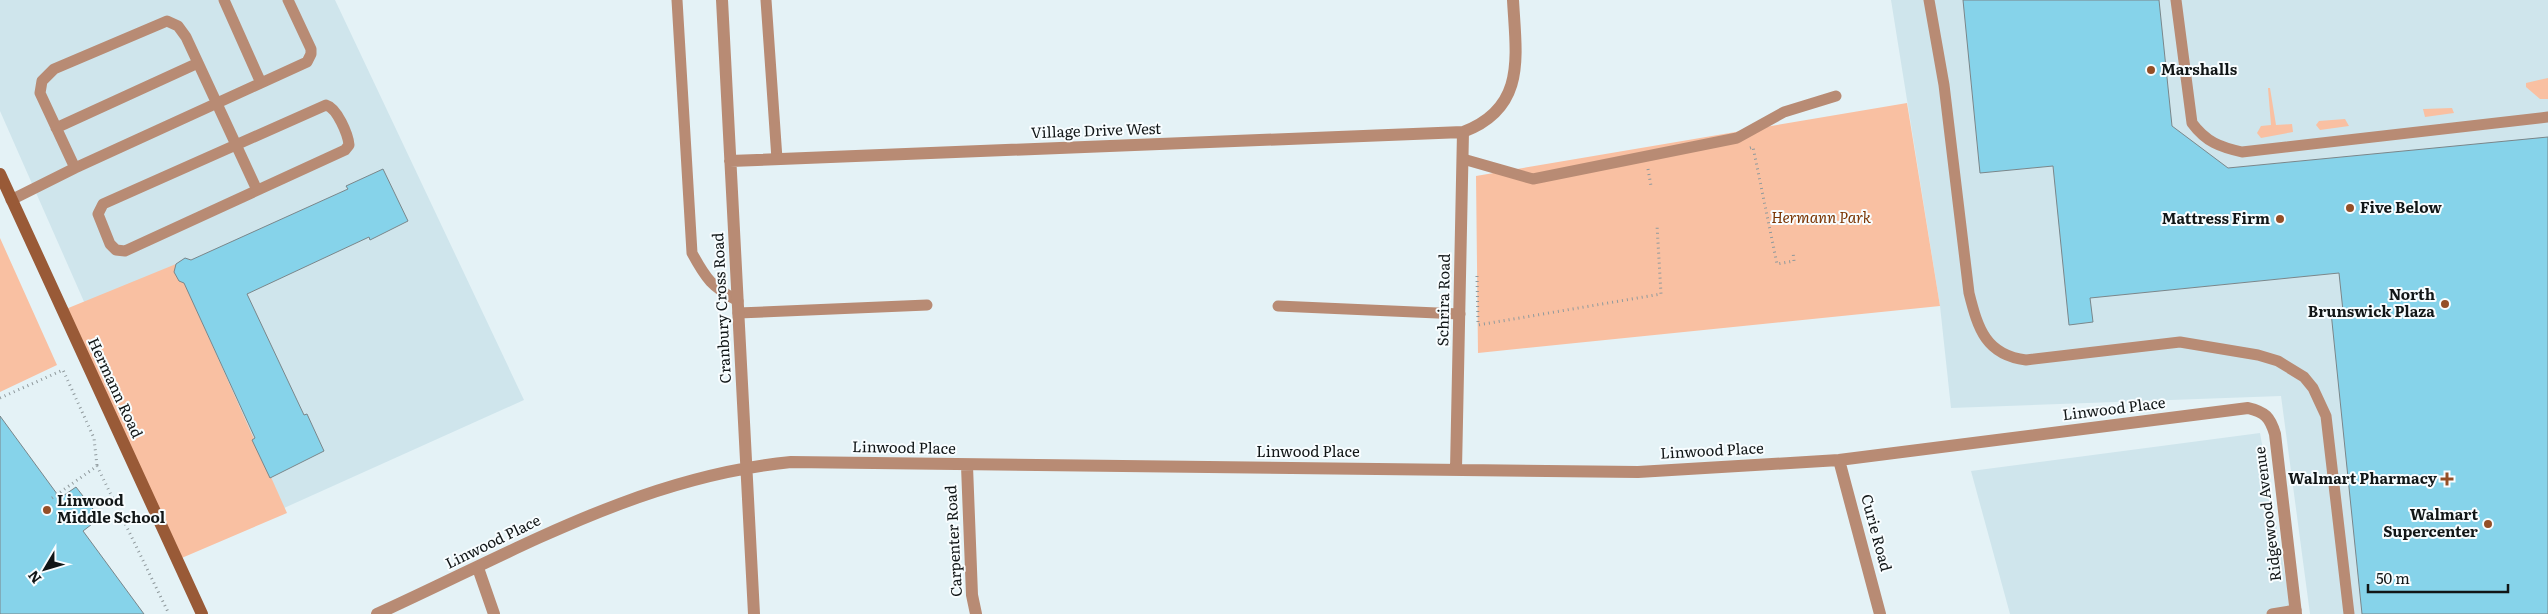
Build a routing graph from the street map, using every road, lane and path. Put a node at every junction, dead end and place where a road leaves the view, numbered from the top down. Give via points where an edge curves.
1 (224, 0) edge
2 (288, 0) edge
3 (677, 0) edge
4 (722, 0) edge
5 (766, 0) edge
6 (1514, 0) edge
7 (1930, 0) edge
8 (2176, 0) edge
9 (198, 63) junction
10 (261, 83) junction
11 (1836, 96) dead end
12 (217, 104) junction
13 (2548, 117) edge
14 (56, 128) junction
15 (1463, 132) junction
16 (236, 144) junction
17 (1744, 149) dead end
18 (777, 159) junction
19 (1463, 159) junction
20 (730, 161) junction
21 (1654, 164) dead end
22 (75, 168) junction
23 (0, 174) edge
24 (1651, 186) dead end
25 (257, 190) junction
26 (11, 200) junction
27 (1657, 225) dead end
28 (1793, 252) dead end
29 (1477, 268) dead end
30 (927, 305) dead end
31 (1278, 306) dead end
32 (738, 307) junction
33 (1460, 314) junction
34 (0, 398) edge
35 (2265, 414) joint
36 (1840, 460) junction
37 (97, 466) junction
38 (967, 466) junction
39 (746, 467) junction
40 (1456, 469) junction
41 (52, 498) dead end
42 (478, 568) junction
43 (2296, 612) edge
44 (169, 614) edge
45 (202, 614) edge
46 (377, 614) edge
47 (494, 614) edge
48 (754, 614) edge
49 (976, 614) edge
50 (1880, 614) edge
51 (2272, 614) edge
52 (2349, 614) edge

1 - 10 lane
2 - 10 lane via 311,54 303,64
3 - 32 lane via 692,253 717,290
4 - 20 street, Cranbury Cross Road
5 - 18 lane
6 - 15 street via 1517,63 1510,93 1481,125
7 - 52 lane via 1944,85 1969,293 1984,336 1996,351 2009,358 2026,360 2180,342 2258,355 2284,364 2304,377 2314,388 2326,416
8 - 13 lane via 2192,123 2202,137 2219,146 2242,152
9 - 12 lane
9 - 14 lane
9 - 14 lane via 183,32 167,21 54,69 44,76 40,93
10 - 12 lane
11 - 19 lane via 1784,112 1737,138 1533,179
12 - 16 lane
12 - 22 lane
14 - 22 lane
15 - 18 street, Village Drive West
15 - 19 street, Schrira Road
16 - 25 lane
16 - 25 lane via 326,105 332,107 338,118 348,140 345,150
16 - 25 lane via 102,204 98,214 110,244 116,250 125,251
17 - 28 path via 1753,148 1777,264 1794,261
18 - 20 street, Village Drive West
19 - 33 street, Schrira Road
20 - 32 street, Cranbury Cross Road
21 - 24 path via 1648,166
22 - 26 lane
23 - 26 street, Hermann Road
26 - 45 street, Hermann Road
27 - 29 path via 1661,294 1478,325
30 - 32 lane
31 - 33 lane
32 - 39 street, Cranbury Cross Road
33 - 40 street, Schrira Road
34 - 37 path via 63,370 94,438
35 - 36 street, Linwood Place via 2248,408
35 - 43 street, Ridgewood Avenue via 2275,434
36 - 40 street, Linwood Place via 1638,472
36 - 50 street, Curie Road
37 - 41 path
37 - 44 path
38 - 39 street, Linwood Place via 791,462
38 - 40 street, Linwood Place
38 - 49 street, Carpenter Road via 972,595
39 - 42 street, Linwood Place via 630,498 564,525
39 - 48 street, Cranbury Cross Road
42 - 46 street, Linwood Place
42 - 47 street
43 - 51 lane

